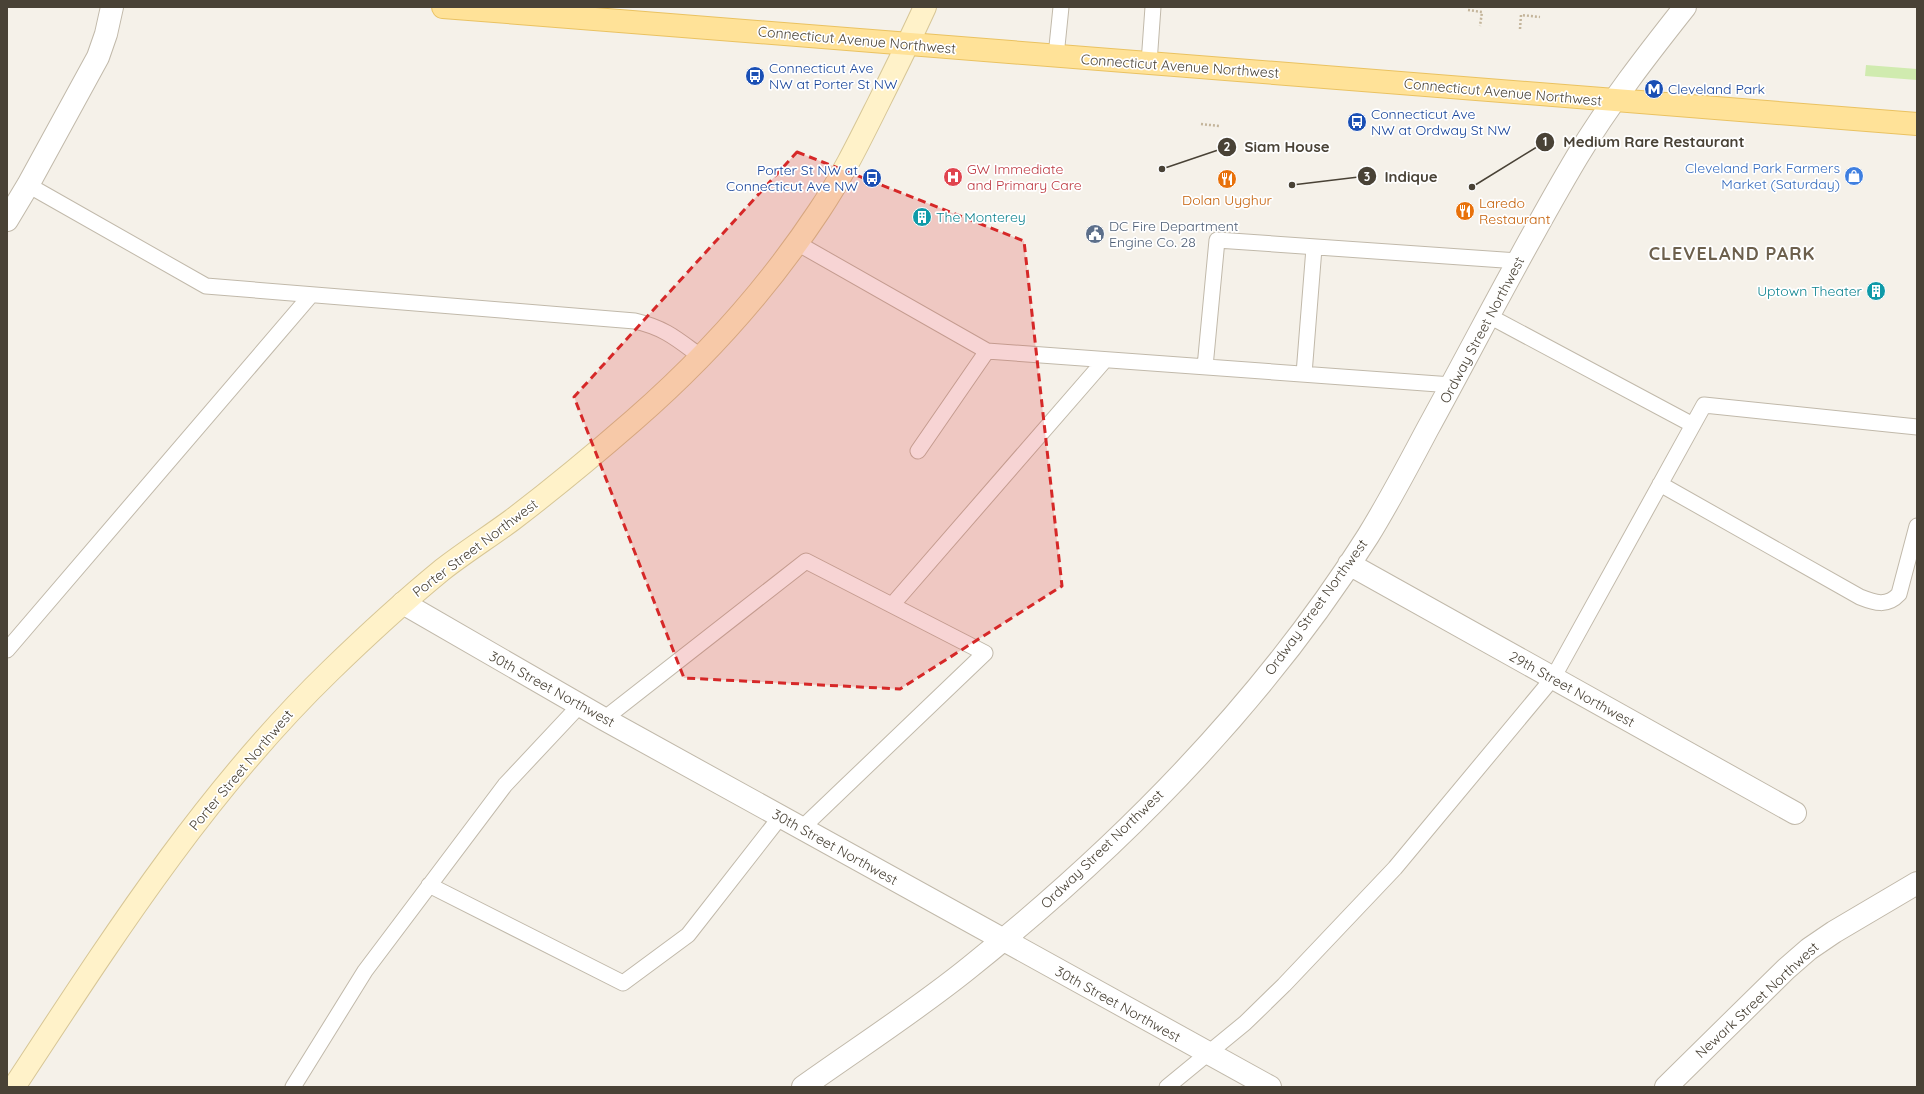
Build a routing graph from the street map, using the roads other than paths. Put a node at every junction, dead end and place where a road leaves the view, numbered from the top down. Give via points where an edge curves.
1 (112, 7) edge
2 (443, 7) edge
3 (925, 7) edge
4 (1061, 7) edge
5 (1153, 7) edge
6 (1685, 7) edge
7 (908, 45) junction
8 (1056, 56) junction
9 (1149, 63) junction
10 (1614, 100) junction
11 (1917, 124) edge
12 (28, 185) junction
13 (7, 220) edge
14 (797, 243) junction
15 (1314, 248) junction
16 (1518, 261) junction
17 (312, 295) junction
18 (1489, 316) junction
19 (987, 351) junction
20 (700, 356) junction
21 (1105, 360) junction
22 (1205, 367) junction
23 (1304, 374) junction
24 (1452, 385) junction
25 (1693, 425) junction
26 (1917, 427) edge
27 (918, 451) dead end
28 (1660, 484) junction
29 (1917, 526) edge
30 (1349, 564) junction
31 (403, 603) junction
32 (892, 605) junction
33 (7, 650) edge
34 (1552, 678) junction
35 (580, 705) junction
36 (604, 719) junction
37 (1796, 813) dead end
38 (781, 816) junction
39 (802, 828) junction
40 (1917, 883) edge
41 (429, 885) junction
42 (1003, 941) junction
43 (1208, 1053) junction
44 (14, 1087) edge
45 (294, 1087) edge
46 (803, 1087) edge
47 (1167, 1087) edge
48 (1270, 1087) edge
49 (1666, 1087) edge

1 - 12 street via 98,57
2 - 7 main road, Connecticut Avenue Northwest
3 - 7 street, Porter Street Northwest
4 - 8 lane
5 - 9 lane
6 - 10 street, Ordway Street Northwest
7 - 8 main road, Connecticut Avenue Northwest
7 - 14 street, Porter Street Northwest via 849,161
8 - 9 main road, Connecticut Avenue Northwest
9 - 10 main road, Connecticut Avenue Northwest
10 - 11 main road, Connecticut Avenue Northwest
10 - 16 street, Ordway Street Northwest via 1579,154
12 - 13 street
12 - 17 lane via 206,286
14 - 19 lane
14 - 20 street, Porter Street Northwest via 756,296
15 - 16 lane
15 - 22 lane via 1217,240
15 - 23 lane
16 - 18 street, Ordway Street Northwest
17 - 20 lane via 635,322 652,325 668,332
17 - 33 lane
18 - 24 street, Ordway Street Northwest
18 - 25 lane
19 - 21 lane
19 - 27 lane
20 - 31 street, Porter Street Northwest via 637,418 590,458
21 - 22 lane
21 - 32 lane
22 - 23 lane
23 - 24 lane
24 - 30 street, Ordway Street Northwest via 1376,522
25 - 26 lane via 1704,405
25 - 28 lane
28 - 29 lane via 1860,597 1874,602 1884,603 1893,600 1899,594
28 - 34 lane
30 - 34 street, 29th Street Northwest
30 - 42 street, Ordway Street Northwest via 1270,670 1200,752 1120,835
31 - 35 street, 30th Street Northwest
31 - 44 street, Porter Street Northwest via 299,702 201,815 133,907
32 - 36 lane via 806,561
32 - 39 lane via 984,653
34 - 37 street, 29th Street Northwest
34 - 43 lane via 1395,868 1284,985 1245,1023
35 - 36 street, 30th Street Northwest
35 - 41 lane via 505,785
36 - 38 street, 30th Street Northwest
38 - 39 street, 30th Street Northwest
38 - 41 lane via 688,936 623,983
39 - 42 street, 30th Street Northwest
40 - 49 street, Newark Street Northwest via 1809,949
41 - 45 lane via 364,971
42 - 43 street, 30th Street Northwest
42 - 46 street, Ordway Street Northwest via 950,983
43 - 47 lane
43 - 48 street, 30th Street Northwest

